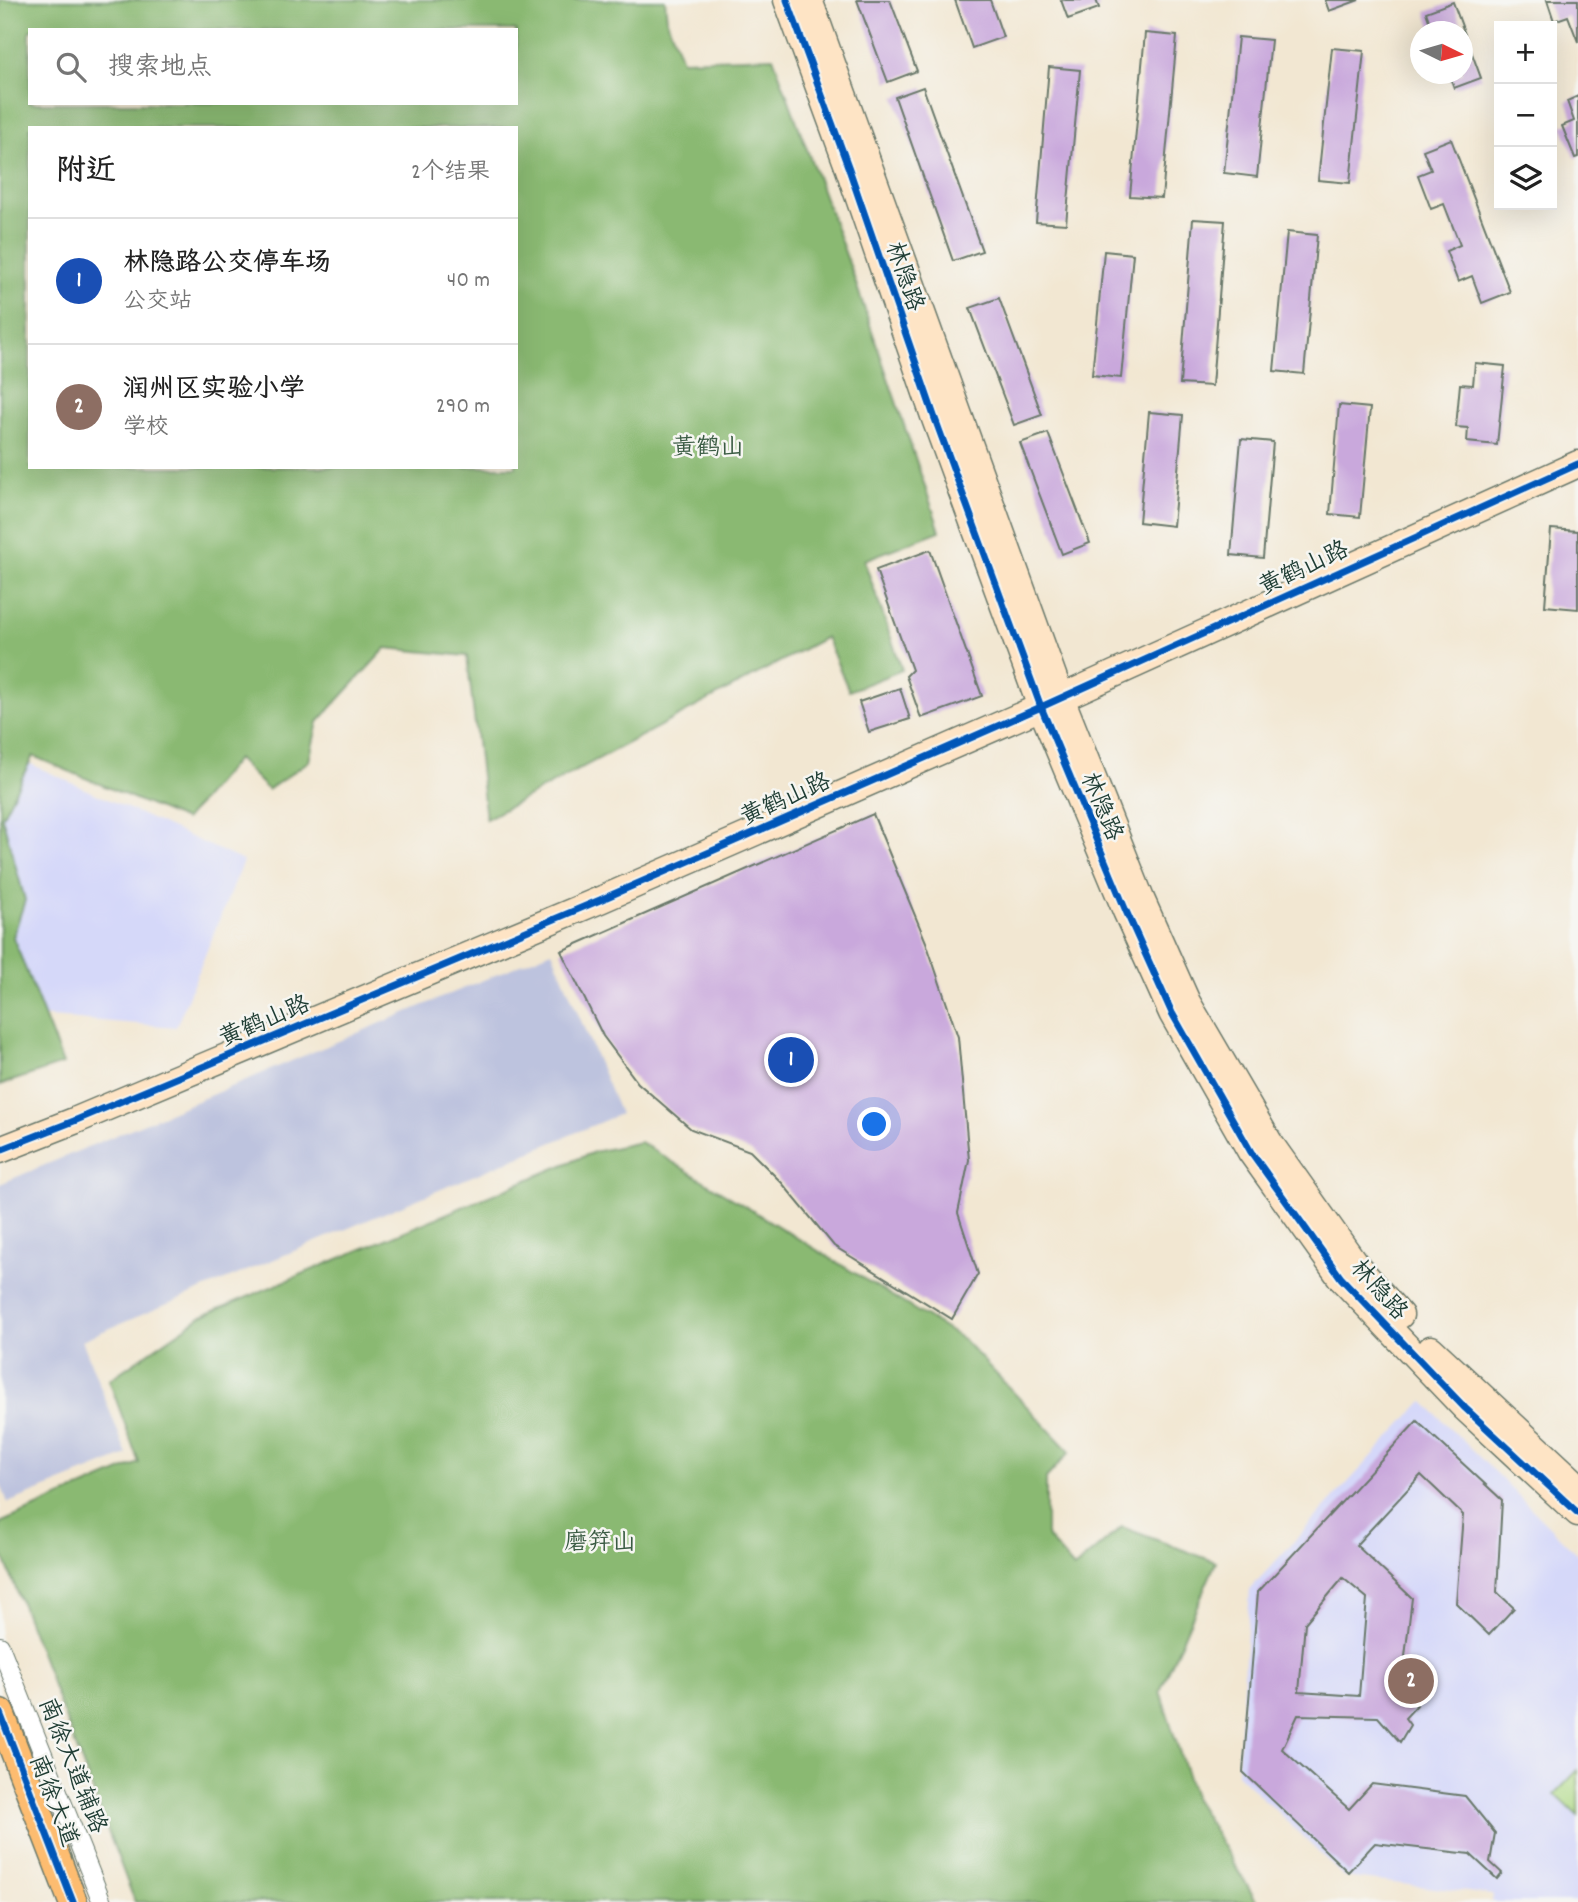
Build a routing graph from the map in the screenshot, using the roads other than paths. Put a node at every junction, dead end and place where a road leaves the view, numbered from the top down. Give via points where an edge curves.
1 (786, 0) edge
2 (809, 0) edge
3 (1578, 464) edge
4 (1051, 703) junction
5 (0, 1150) edge
6 (1578, 1486) edge
7 (1578, 1513) edge
8 (0, 1646) edge
9 (0, 1713) edge
10 (73, 1902) edge
11 (103, 1902) edge

1 - 4 street, 林隐路 via 934,416
2 - 4 street, 林隐路
3 - 4 street, 黄鹤山路
4 - 5 street, 黄鹤山路 via 600,900
4 - 6 street, 林隐路 via 1187,1002 1269,1142 1356,1265 1429,1348
4 - 7 street, 林隐路 via 1126,911 1172,1013 1251,1152 1341,1278 1465,1408
8 - 11 street, 南徐大道辅路
9 - 10 main road, 南徐大道

